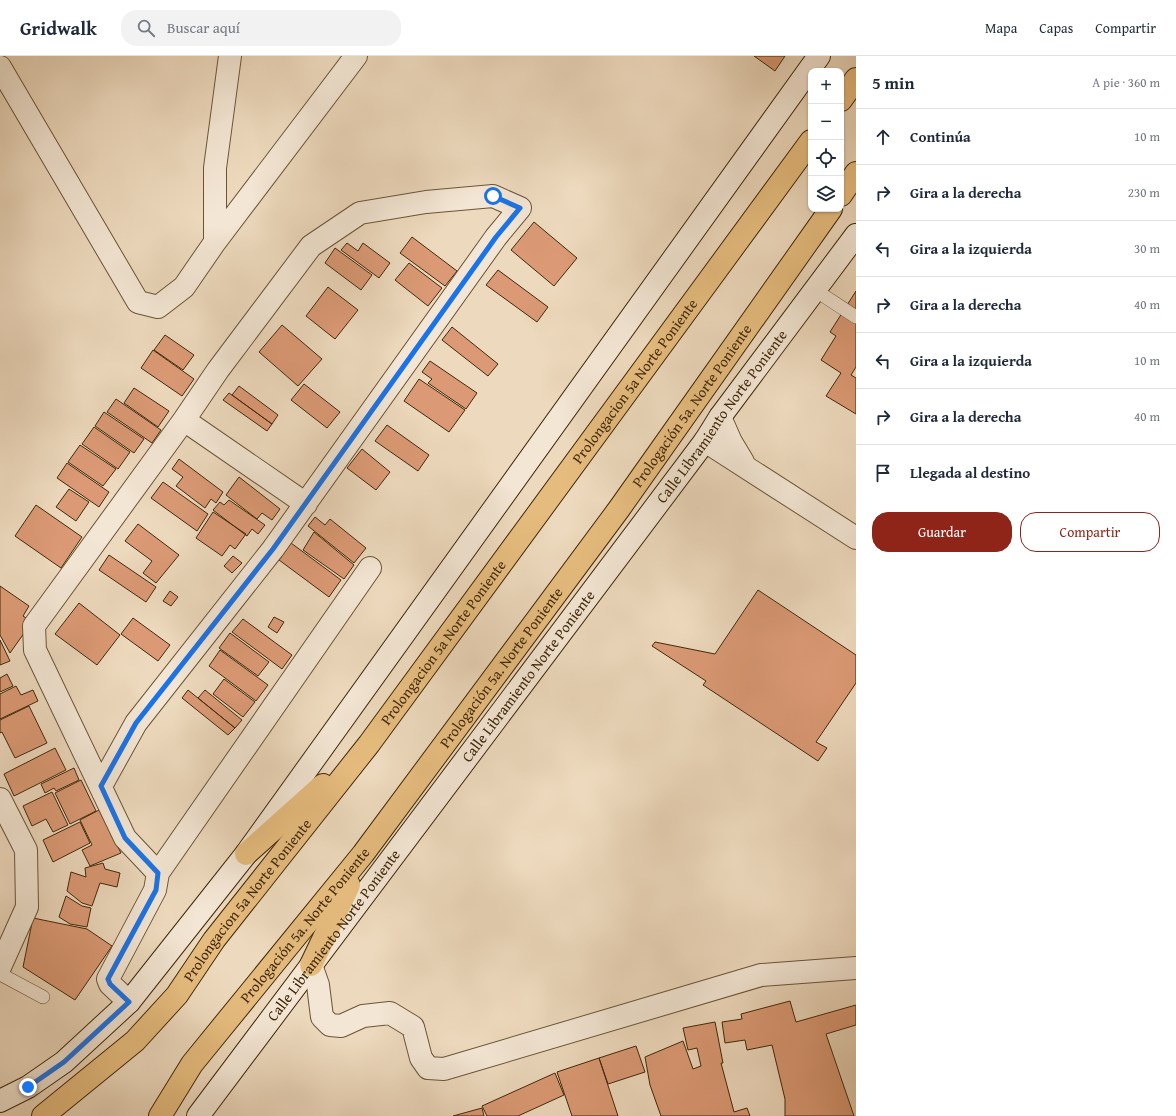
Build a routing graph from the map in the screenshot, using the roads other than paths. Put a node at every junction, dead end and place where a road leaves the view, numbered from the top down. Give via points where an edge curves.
1 (230, 56) edge
2 (356, 56) edge
3 (819, 56) edge
4 (0, 67) edge
5 (856, 79) edge
6 (844, 96) edge
7 (808, 145) edge
8 (856, 173) edge
9 (844, 191) edge
10 (829, 212) edge
11 (856, 235) edge
12 (215, 242) junction
13 (816, 290) junction
14 (856, 316) edge
15 (720, 417) junction
16 (184, 420) junction
17 (705, 440) junction
18 (744, 465) junction
19 (306, 504) junction
20 (856, 538) edge
21 (370, 568) dead end
22 (368, 744) junction
23 (101, 786) junction
24 (0, 799) edge
25 (246, 854) junction
26 (363, 854) junction
27 (158, 873) junction
28 (311, 965) junction
29 (0, 967) edge
30 (856, 968) edge
31 (0, 974) edge
32 (43, 998) dead end
33 (129, 1002) junction
34 (0, 1101) edge
35 (43, 1116) edge
36 (160, 1116) edge
37 (198, 1116) edge

1 - 12 street via 215,168
2 - 12 street
3 - 25 street
4 - 12 street via 138,302 158,307 184,287
5 - 6 main road
7 - 22 main road, Prolongacion 5a Norte Poniente
8 - 9 main road
10 - 26 main road, Prologación 5a. Norte Poniente via 619,509
11 - 13 street, Calle Libramiento Norte Poniente
13 - 14 lane
13 - 15 street, Calle Libramiento Norte Poniente
15 - 17 street, Calle Libramiento Norte Poniente
15 - 18 street
16 - 19 street
16 - 19 street via 218,370 311,246 360,214 426,202 493,196 520,208 496,237
16 - 23 street via 34,626 35,650
17 - 18 street
17 - 28 street, Calle Libramiento Norte Poniente
18 - 20 street
19 - 23 street via 136,723
21 - 27 street
22 - 25 main road
22 - 35 main road, Prolongacion 5a Norte Poniente via 214,940 177,995 135,1041
23 - 27 street via 125,838
24 - 29 street via 26,850 27,907
25 - 33 street
26 - 28 main road
26 - 36 main road, Prologación 5a. Norte Poniente via 192,1064
27 - 33 street via 156,890 108,979
28 - 30 street via 318,985 322,1017 330,1025 341,1026 363,1016 390,1013 413,1027 421,1058 428,1068 444,1069 761,975
28 - 37 street, Calle Libramiento Norte Poniente
31 - 32 lane
33 - 34 street via 64,1062 28,1087

